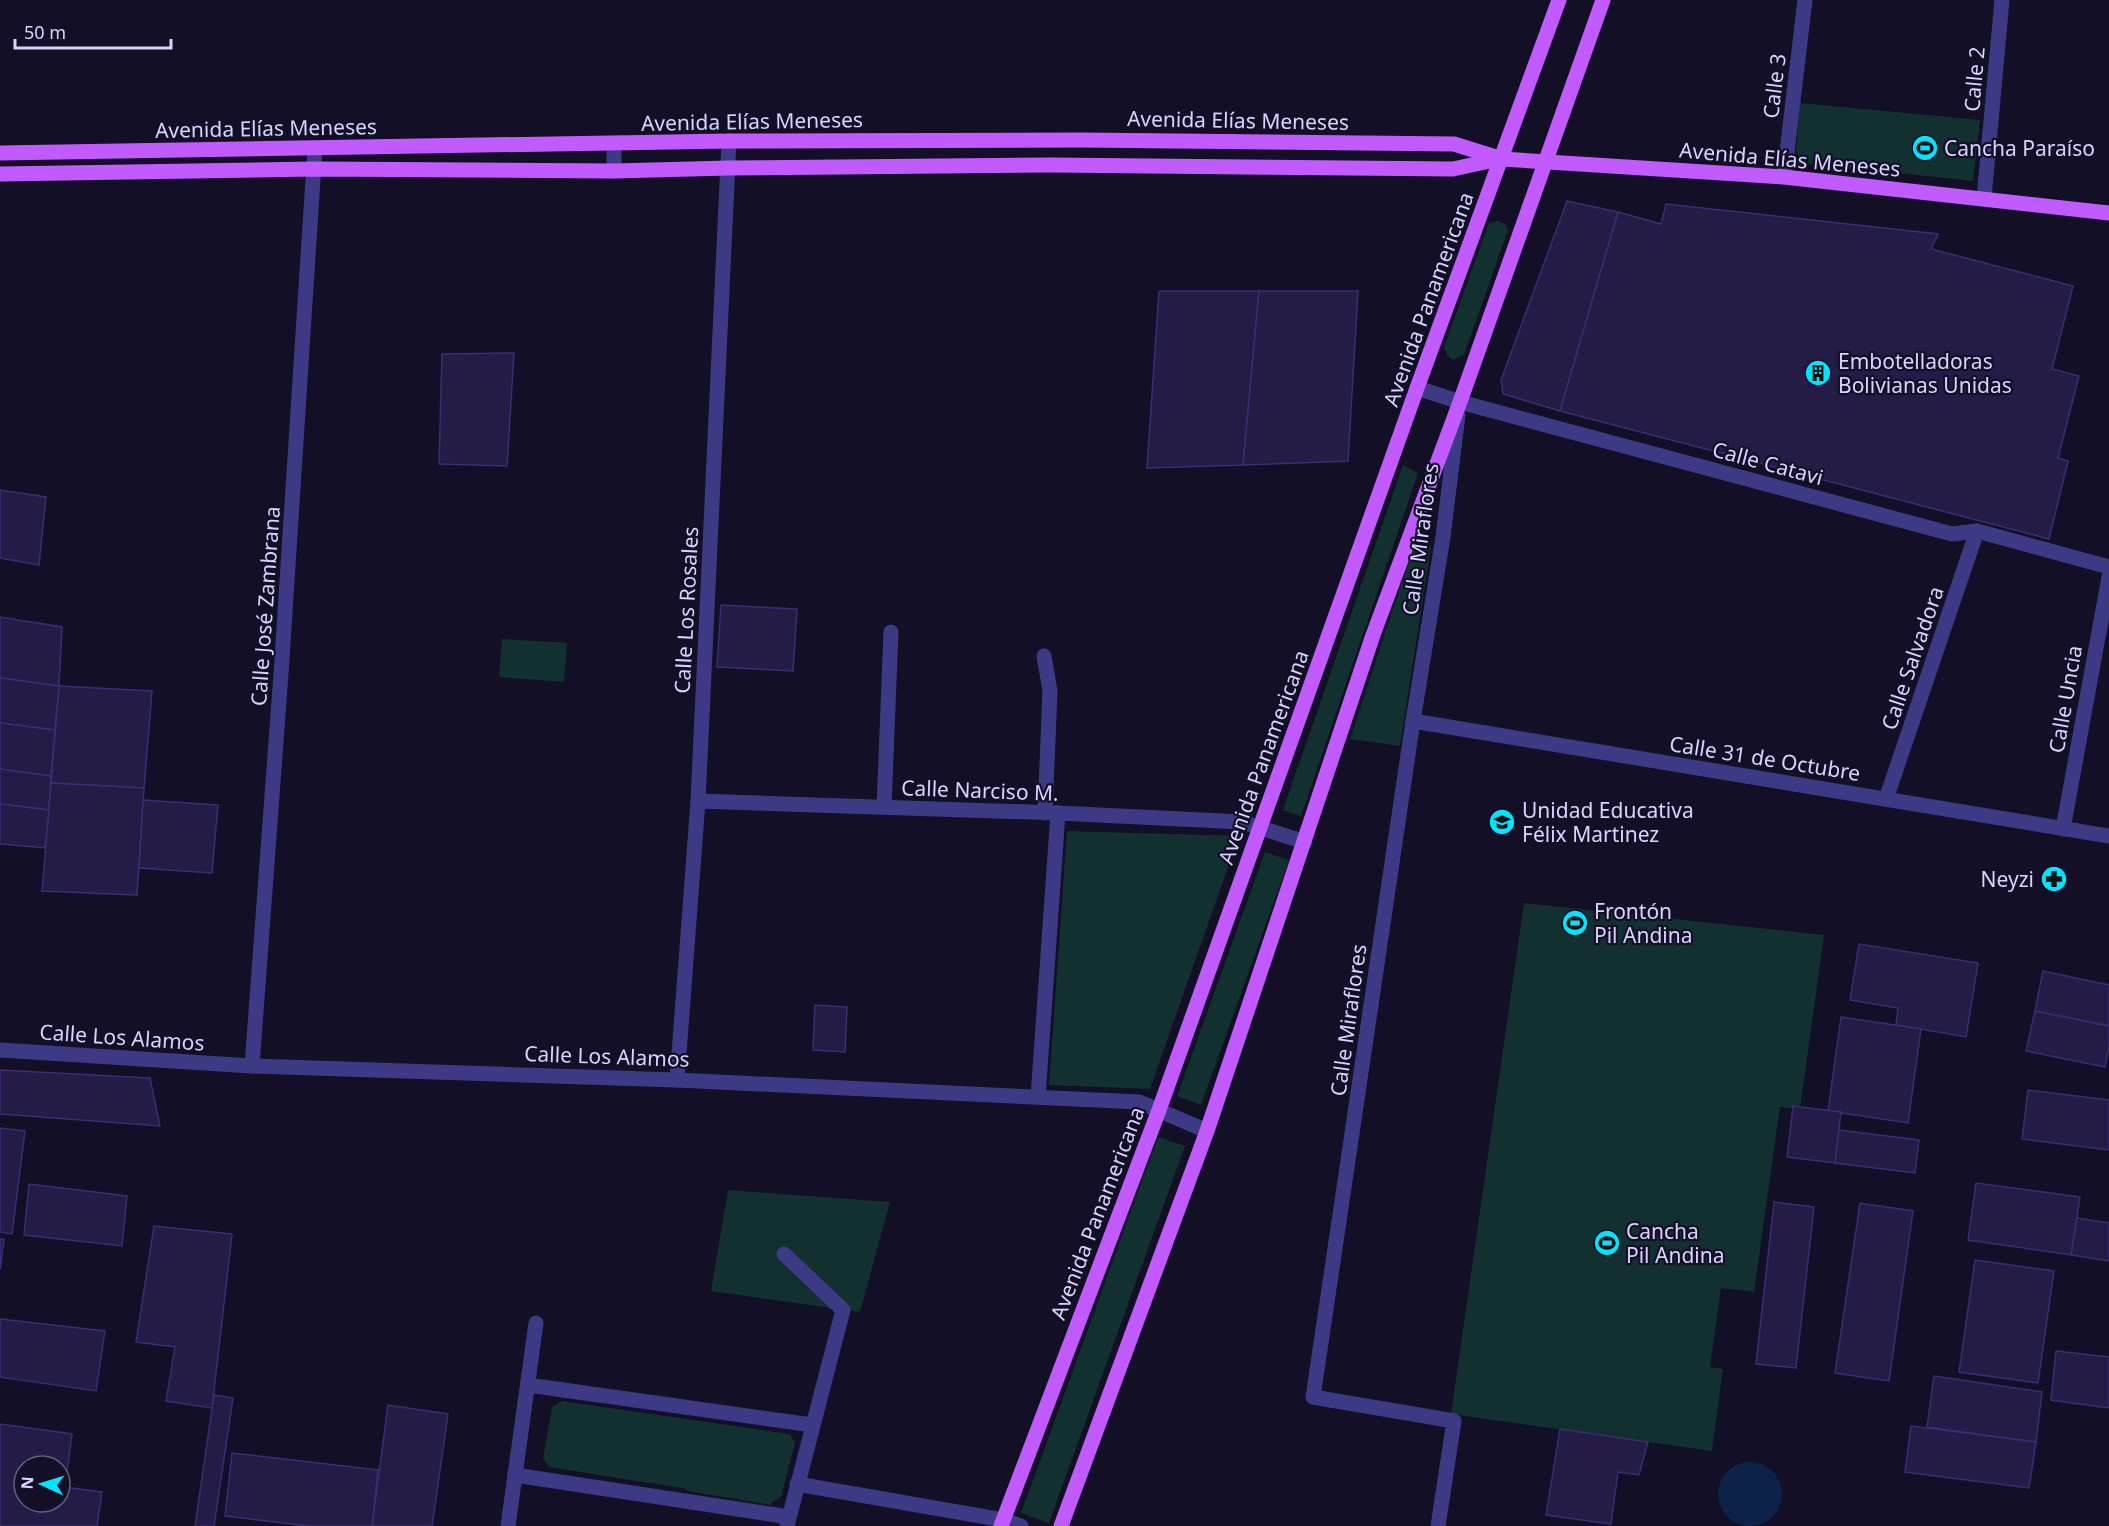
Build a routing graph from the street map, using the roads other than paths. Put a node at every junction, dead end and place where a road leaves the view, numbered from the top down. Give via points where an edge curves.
1 (1559, 0) edge
2 (1603, 0) edge
3 (1805, 0) edge
4 (2002, 0) edge
5 (729, 141) junction
6 (614, 145) junction
7 (315, 148) junction
8 (0, 153) edge
9 (1502, 159) junction
10 (1546, 161) junction
11 (729, 168) junction
12 (314, 169) junction
13 (614, 171) junction
14 (0, 174) edge
15 (1784, 177) junction
16 (1984, 198) junction
17 (2109, 213) edge
18 (1417, 388) junction
19 (1460, 402) junction
20 (1977, 531) junction
21 (2109, 567) edge
22 (2109, 578) edge
23 (891, 632) dead end
24 (1044, 656) dead end
25 (1413, 721) junction
26 (1886, 799) junction
27 (698, 801) junction
28 (884, 807) junction
29 (1052, 813) junction
30 (1260, 827) junction
31 (2062, 829) junction
32 (2109, 837) edge
33 (1305, 842) junction
34 (0, 1050) edge
35 (252, 1065) junction
36 (677, 1080) junction
37 (1038, 1097) junction
38 (1159, 1110) junction
39 (1206, 1131) junction
40 (784, 1254) dead end
41 (536, 1323) dead end
42 (528, 1385) junction
43 (812, 1425) junction
44 (515, 1475) junction
45 (797, 1484) junction
46 (788, 1522) edge
47 (1002, 1523) edge
48 (508, 1526) edge
49 (1021, 1526) edge
50 (1061, 1526) edge
51 (1438, 1526) edge

1 - 9 main road, Avenida Panamericana
2 - 10 main road
3 - 15 street, Calle 3
4 - 16 street, Calle 2
5 - 6 main road, Avenida Elías Meneses
5 - 9 main road, Avenida Elías Meneses via 1454,144
5 - 11 street, Calle Los Rosales
6 - 7 main road, Avenida Elías Meneses
6 - 13 street
7 - 8 main road, Avenida Elías Meneses
7 - 12 street, Calle José Zambrana
9 - 10 main road, Avenida Elías Meneses
9 - 11 main road, Avenida Elías Meneses via 1453,169 1052,165
9 - 18 main road, Avenida Panamericana
10 - 15 main road, Avenida Elías Meneses
10 - 19 main road
11 - 13 main road, Avenida Elías Meneses
11 - 27 street, Calle Los Rosales
12 - 13 main road, Avenida Elías Meneses
12 - 14 main road, Avenida Elías Meneses
12 - 35 street, Calle José Zambrana
15 - 16 main road, Avenida Elías Meneses
16 - 17 main road, Avenida Elías Meneses
18 - 19 street, Calle Catavi
18 - 30 main road, Avenida Panamericana
19 - 20 street, Calle Catavi via 1952,534
19 - 25 street, Calle Miraflores
19 - 33 main road via 1373,635
20 - 21 street, Calle Catavi
20 - 26 street, Calle Salvadora
22 - 31 street, Calle Uncia
23 - 28 street
24 - 29 street via 1050,691
25 - 26 street, Calle 31 de Octubre
25 - 51 street, Calle Miraflores via 1313,1397 1454,1421
26 - 31 street, Calle 31 de Octubre
27 - 28 street, Calle Narciso M.
27 - 36 street, Calle Los Rosales
28 - 29 street, Calle Narciso M.
29 - 30 street, Calle Narciso M. via 1242,822
29 - 37 street
30 - 33 street, Calle Narciso M.
30 - 38 main road, Avenida Panamericana
31 - 32 street, Calle 31 de Octubre
33 - 39 main road
34 - 35 street, Calle Los Alamos
35 - 36 street, Calle Los Alamos
36 - 37 street, Calle Los Alamos
37 - 38 street, Calle Los Alamos via 1139,1102
38 - 39 street, Calle Los Alamos
38 - 47 main road, Avenida Panamericana
39 - 50 main road
40 - 43 street via 843,1310
41 - 42 street
42 - 43 street
42 - 44 street
43 - 45 street
44 - 46 street
44 - 48 street
45 - 46 street
45 - 47 street
47 - 49 street

